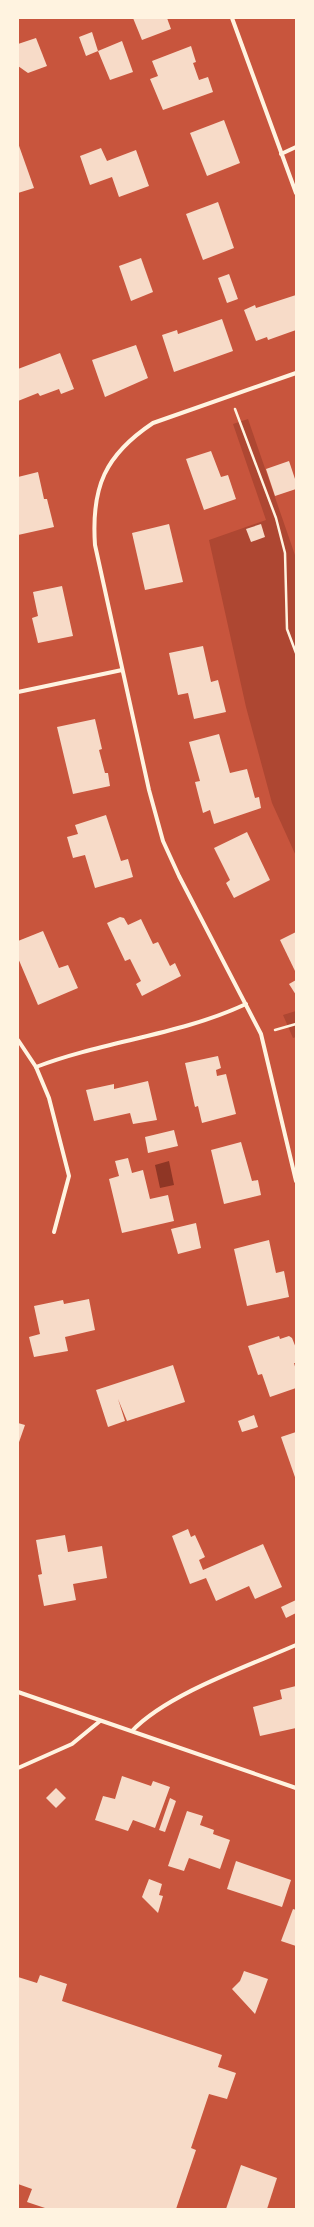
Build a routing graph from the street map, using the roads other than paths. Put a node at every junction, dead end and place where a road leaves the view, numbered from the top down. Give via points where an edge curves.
1 (232, 18) edge
2 (296, 147) edge
3 (282, 154) junction
4 (296, 193) edge
5 (296, 373) edge
6 (122, 670) junction
7 (18, 692) edge
8 (246, 1004) junction
9 (18, 1040) edge
10 (36, 1067) junction
11 (296, 1181) edge
12 (54, 1232) dead end
13 (296, 1645) edge
14 (18, 1692) edge
15 (100, 1721) junction
16 (132, 1731) junction
17 (18, 1768) edge
18 (296, 1788) edge

1 - 3 street
2 - 3 street
3 - 4 street
5 - 6 street via 153,423 127,443 111,461 95,499 94,545
6 - 7 street
6 - 8 street via 163,842
8 - 10 street via 217,1017 63,1057
8 - 11 street via 261,1034
9 - 10 street
10 - 12 street via 49,1098 69,1176
13 - 16 street via 193,1691 151,1716
14 - 15 street
15 - 16 street
15 - 17 street via 72,1744
16 - 18 street

